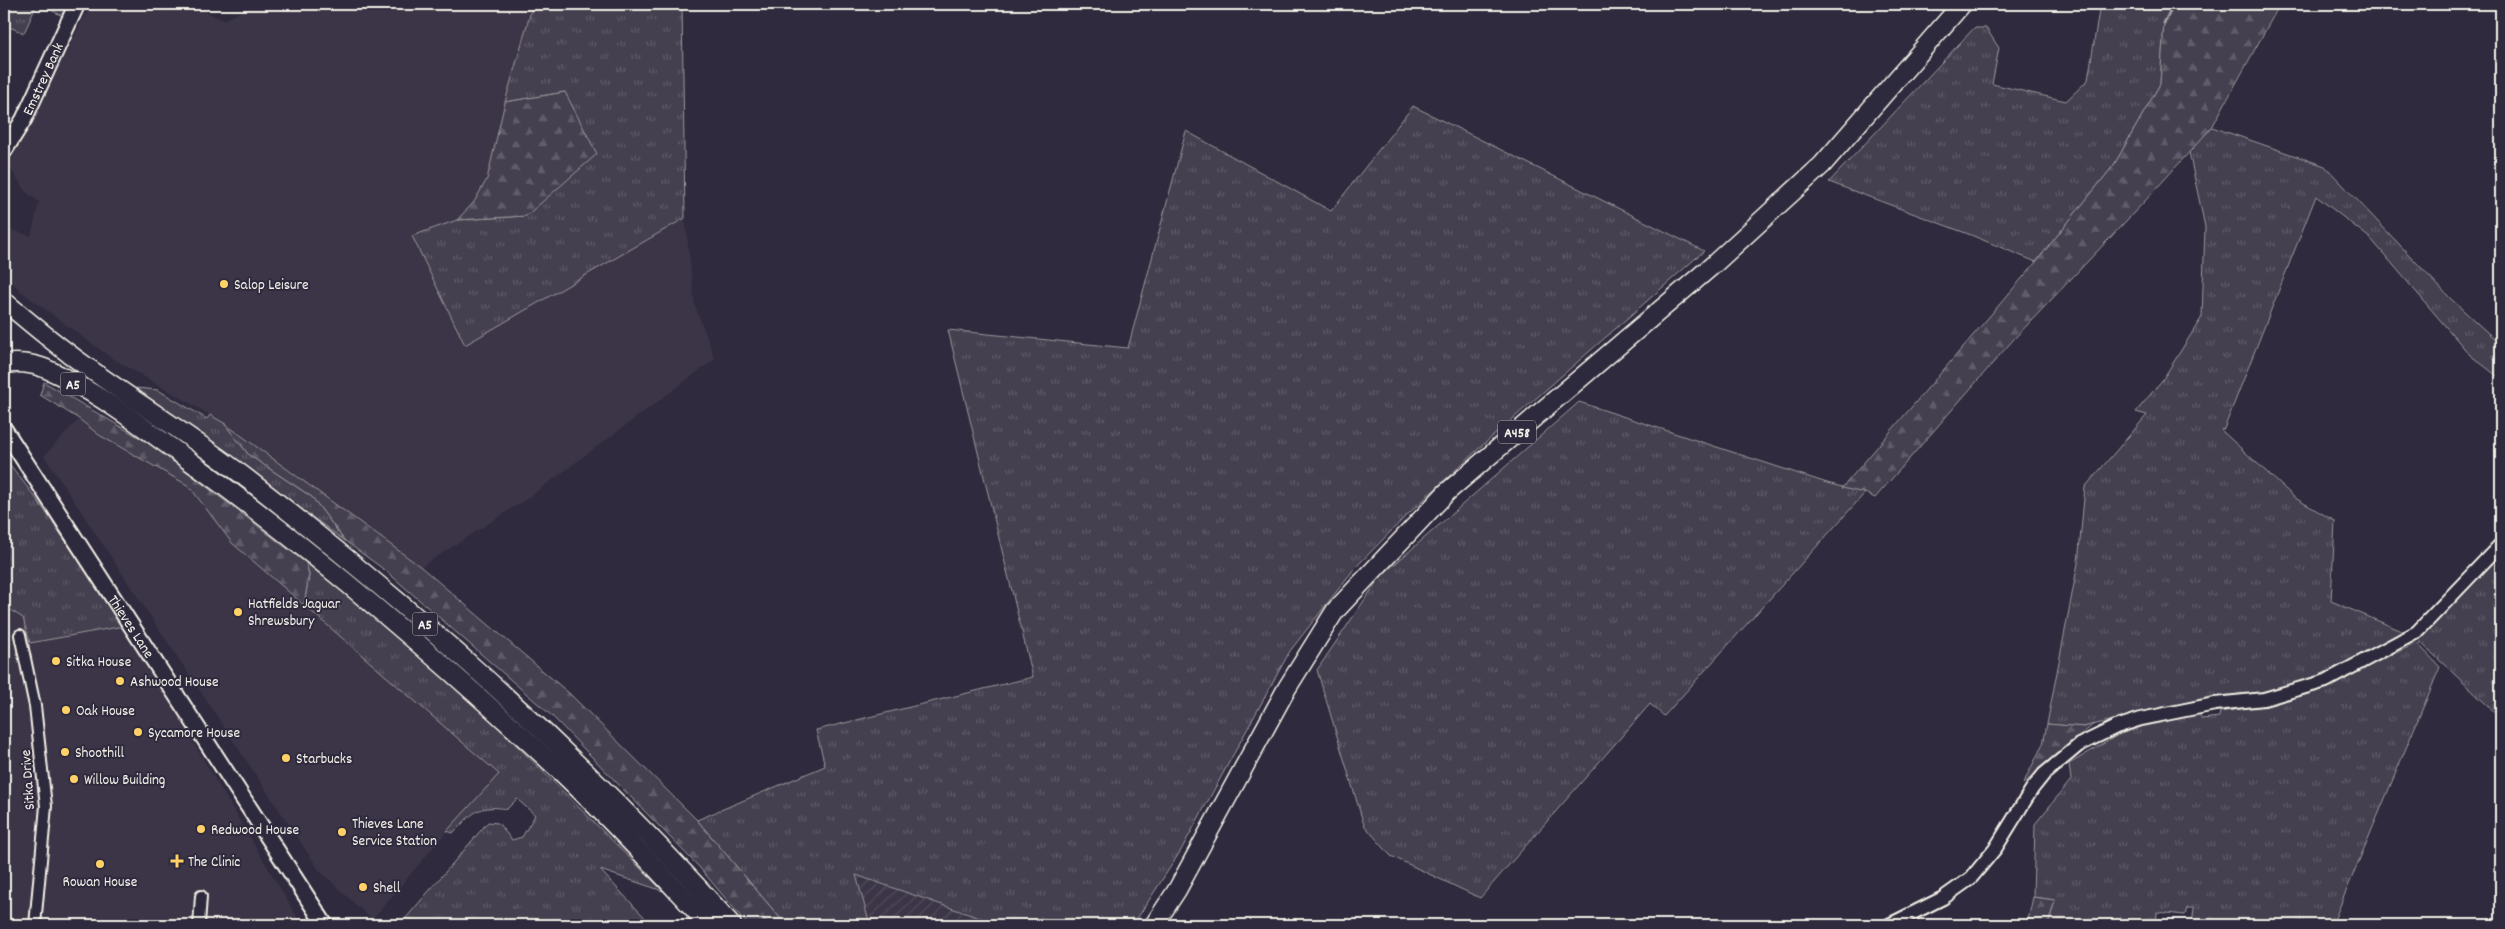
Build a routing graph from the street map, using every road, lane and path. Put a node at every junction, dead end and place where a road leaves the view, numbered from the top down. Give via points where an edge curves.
1 (77, 4) edge
2 (1962, 4) edge
3 (4, 151) edge
4 (4, 301) edge
5 (4, 364) edge
6 (4, 429) edge
7 (2501, 544) edge
8 (20, 635) dead end
9 (201, 896) dead end
10 (35, 925) edge
11 (199, 925) edge
12 (324, 925) edge
13 (709, 925) edge
14 (732, 925) edge
15 (1154, 925) edge
16 (1889, 925) edge

1 - 3 main road, Emstrey Bank via 24,119
2 - 15 highway, A458 via 1822,165 1713,266 1447,492 1335,611 1287,688 1177,890
4 - 14 highway, A5 via 82,364 247,478 358,566 574,760 674,860
5 - 13 highway, A5 via 24,363 43,367 137,423 351,586 561,772
6 - 12 main road, Thieves Lane
7 - 16 street via 2418,632 2326,681 2264,699 2215,704 2141,719 2079,745 2032,788 1995,849 1971,878 1943,898
8 - 10 street, Sitka Drive via 35,706 46,806
9 - 11 street

